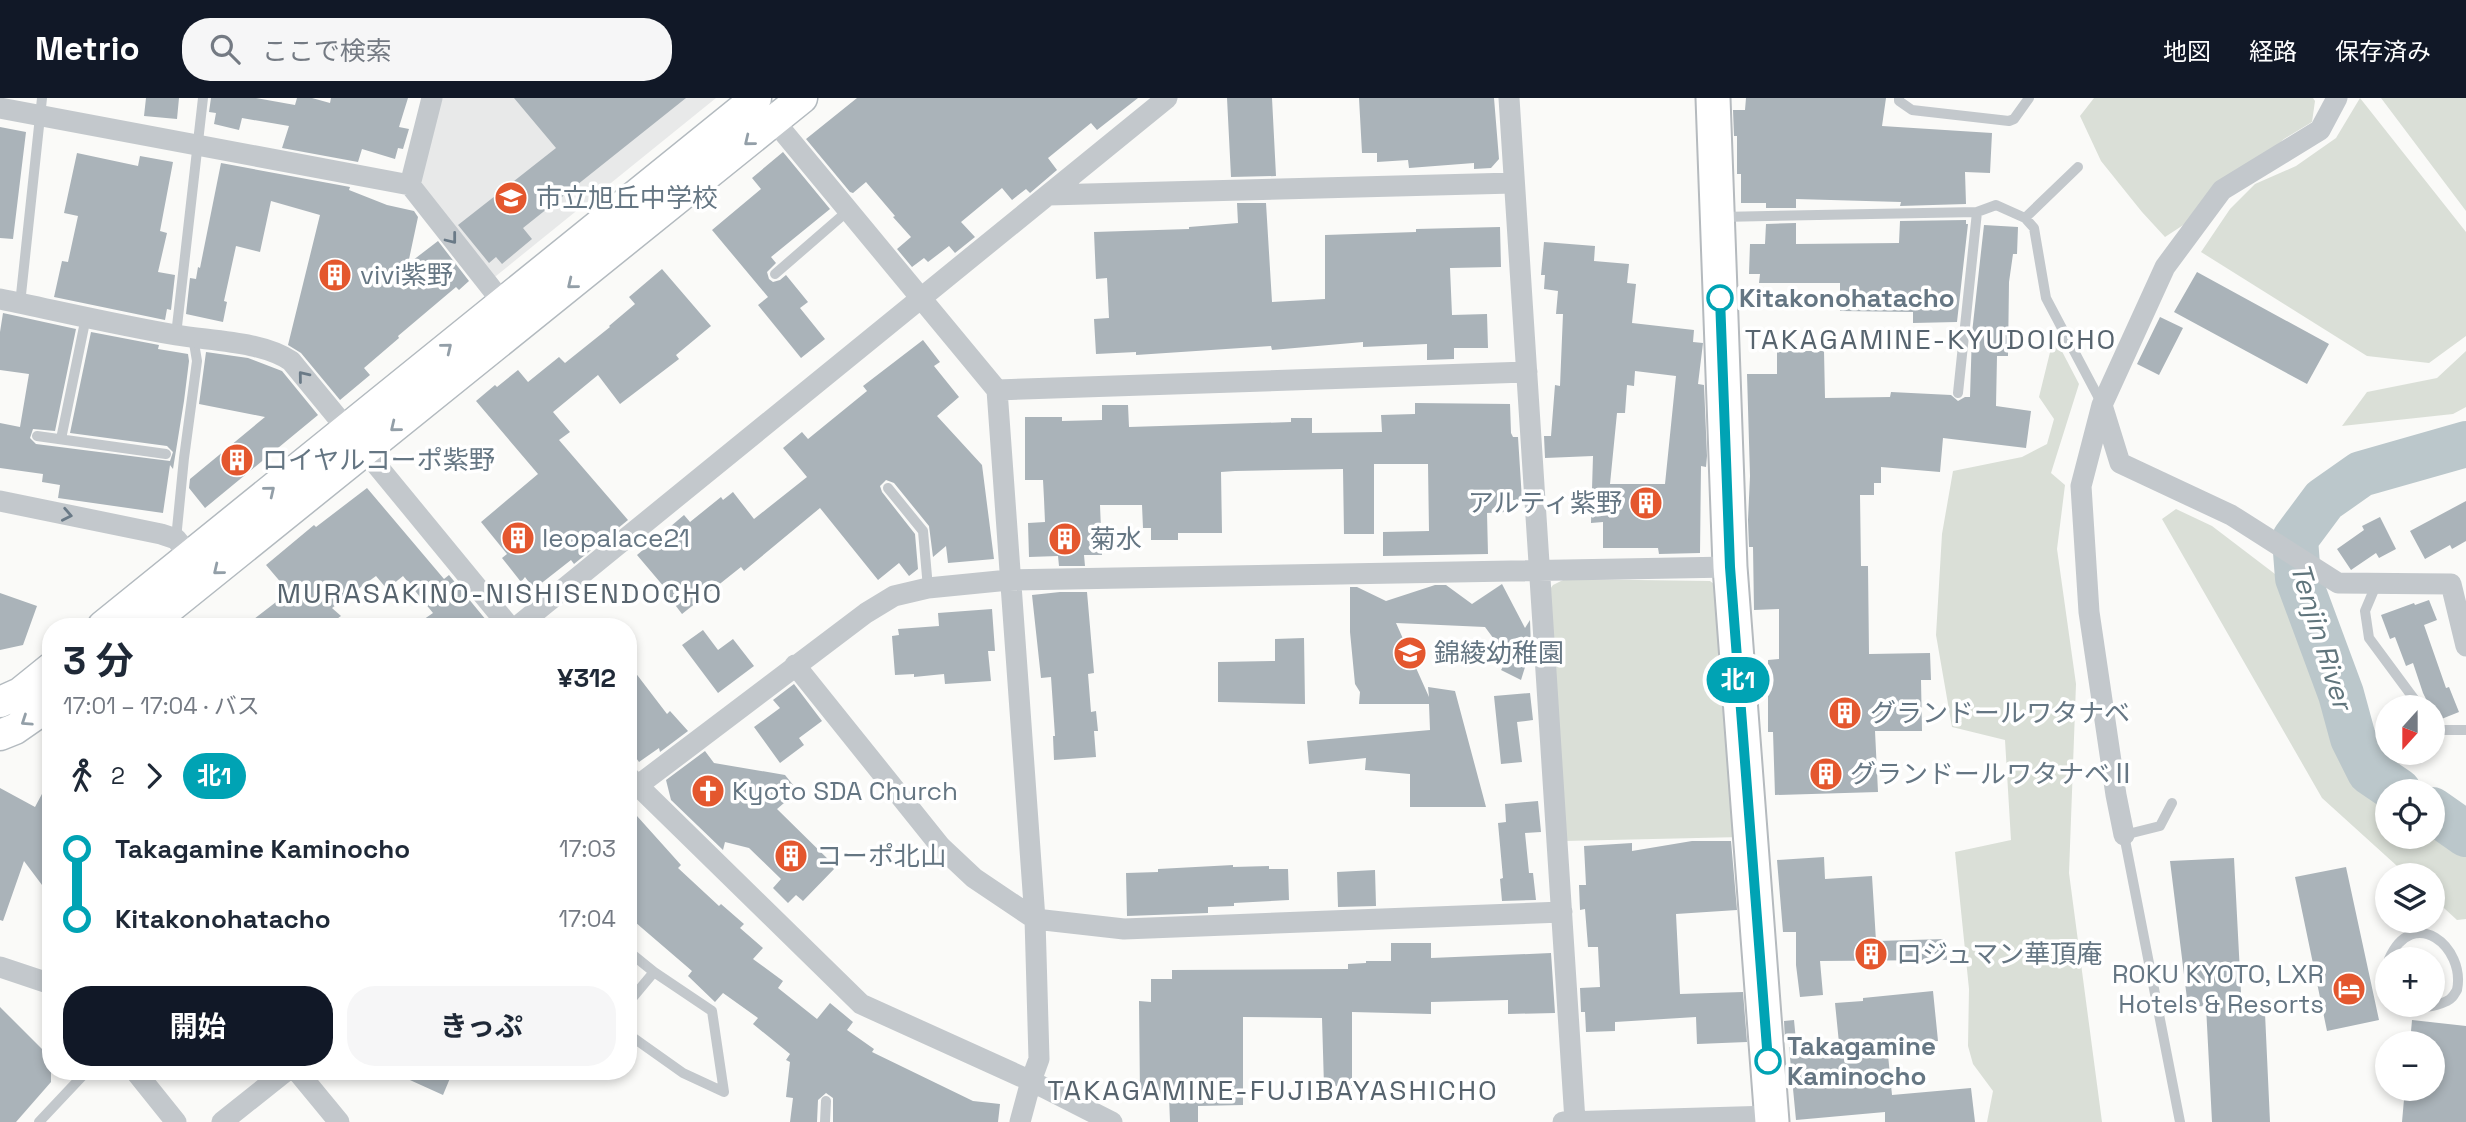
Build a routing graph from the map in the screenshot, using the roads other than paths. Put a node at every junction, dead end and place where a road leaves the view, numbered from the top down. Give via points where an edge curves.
1 (203, 98) edge
2 (432, 98) edge
3 (802, 98) edge
4 (1167, 98) edge
5 (1509, 98) edge
6 (1713, 98) edge
7 (1899, 98) edge
8 (2029, 98) edge
9 (2337, 98) edge
10 (762, 106) edge
11 (41, 107) edge
12 (0, 108) edge
13 (199, 146) junction
14 (2078, 167) dead end
15 (1514, 183) junction
16 (410, 185) junction
17 (1048, 195) junction
18 (850, 209) junction
19 (1977, 212) junction
20 (1718, 217) junction
21 (2025, 218) junction
22 (775, 274) dead end
23 (920, 299) junction
24 (10, 302) edge
25 (513, 313) junction
26 (86, 317) junction
27 (185, 336) junction
28 (1527, 372) junction
29 (997, 390) junction
30 (1958, 393) dead end
31 (2102, 405) junction
32 (37, 436) dead end
33 (61, 439) junction
34 (355, 440) junction
35 (166, 454) dead end
36 (888, 488) dead end
37 (0, 500) edge
38 (183, 547) junction
39 (1730, 567) junction
40 (1540, 571) junction
41 (1009, 580) junction
42 (2458, 580) edge
43 (2376, 584) junction
44 (928, 588) junction
45 (111, 618) edge
46 (156, 618) edge
47 (502, 618) edge
48 (528, 618) edge
49 (2466, 646) edge
50 (795, 665) junction
51 (42, 675) edge
52 (2411, 695) edge
53 (0, 702) edge
54 (42, 710) edge
55 (2445, 730) edge
56 (2466, 730) edge
57 (0, 735) edge
58 (637, 781) edge
59 (637, 791) edge
60 (2172, 803) dead end
61 (2124, 835) junction
62 (1562, 912) junction
63 (1035, 919) junction
64 (2397, 947) edge
65 (637, 958) edge
66 (2465, 963) edge
67 (0, 967) edge
68 (654, 972) junction
69 (42, 981) edge
70 (637, 992) edge
71 (2445, 1002) edge
72 (637, 1040) edge
73 (79, 1080) edge
74 (142, 1080) edge
75 (275, 1080) edge
76 (304, 1080) edge
77 (1031, 1081) junction
78 (826, 1101) dead end
79 (1772, 1119) edge
80 (1575, 1121) edge
81 (39, 1122) edge
82 (176, 1122) edge
83 (222, 1122) edge
84 (339, 1122) edge
85 (825, 1122) edge
86 (1020, 1122) edge
87 (1112, 1122) edge
88 (1563, 1122) edge
89 (2180, 1122) edge

1 - 13 lane
2 - 16 street
3 - 10 street
4 - 17 street
5 - 15 street
6 - 20 main road
7 - 8 lane via 1912,110 2009,121
9 - 31 street via 2320,130 2222,190 2165,267
10 - 18 street
10 - 25 street
11 - 12 street
11 - 13 street
11 - 24 lane
13 - 16 street
13 - 27 lane
14 - 21 lane
15 - 17 street
15 - 28 street
16 -> 25 street
17 - 23 street
18 - 22 lane
18 - 23 street
19 - 20 lane
19 - 21 lane via 1996,205
19 - 30 lane
20 - 39 main road
21 - 31 lane via 2034,228 2046,298
23 - 29 street
23 - 48 street
24 - 26 street
25 - 34 street
26 - 27 street
26 - 33 lane
34 -> 27 street via 291,361 279,353
27 - 38 lane via 197,361 184,458
28 - 29 street
28 - 40 street
29 - 41 street
31 - 43 street via 2120,463 2231,515 2338,583
31 - 61 street via 2081,486 2089,612
32 - 33 lane
33 - 35 lane
38 -> 34 street
34 -> 46 street
34 - 47 street
36 - 44 lane via 923,531
37 -> 38 street via 161,534
38 - 45 street
39 - 40 street
39 - 79 main road
40 - 41 street
40 - 62 street
41 - 44 street
41 - 63 street
42 - 43 street
42 - 49 street
43 - 52 lane via 2365,611 2369,638
44 - 50 street via 894,596
50 - 58 street
50 - 63 street via 941,847 974,878
51 - 53 street
54 -> 57 street
55 - 56 lane
59 - 77 street via 861,1004
60 - 61 lane via 2160,826
61 - 89 lane
62 - 63 street via 1124,929
62 - 80 street
63 - 77 street via 1040,1059
64 - 66 lane via 2419,932 2439,934 2455,945
65 - 68 lane
66 - 71 lane via 2462,983
67 - 69 street
68 - 70 lane
68 - 72 lane via 712,1011 724,1092 683,1073
73 - 81 lane
74 - 82 street
75 - 83 street
76 - 84 street
77 - 86 street
77 - 87 street
78 - 85 lane
79 - 80 street
80 - 88 street

